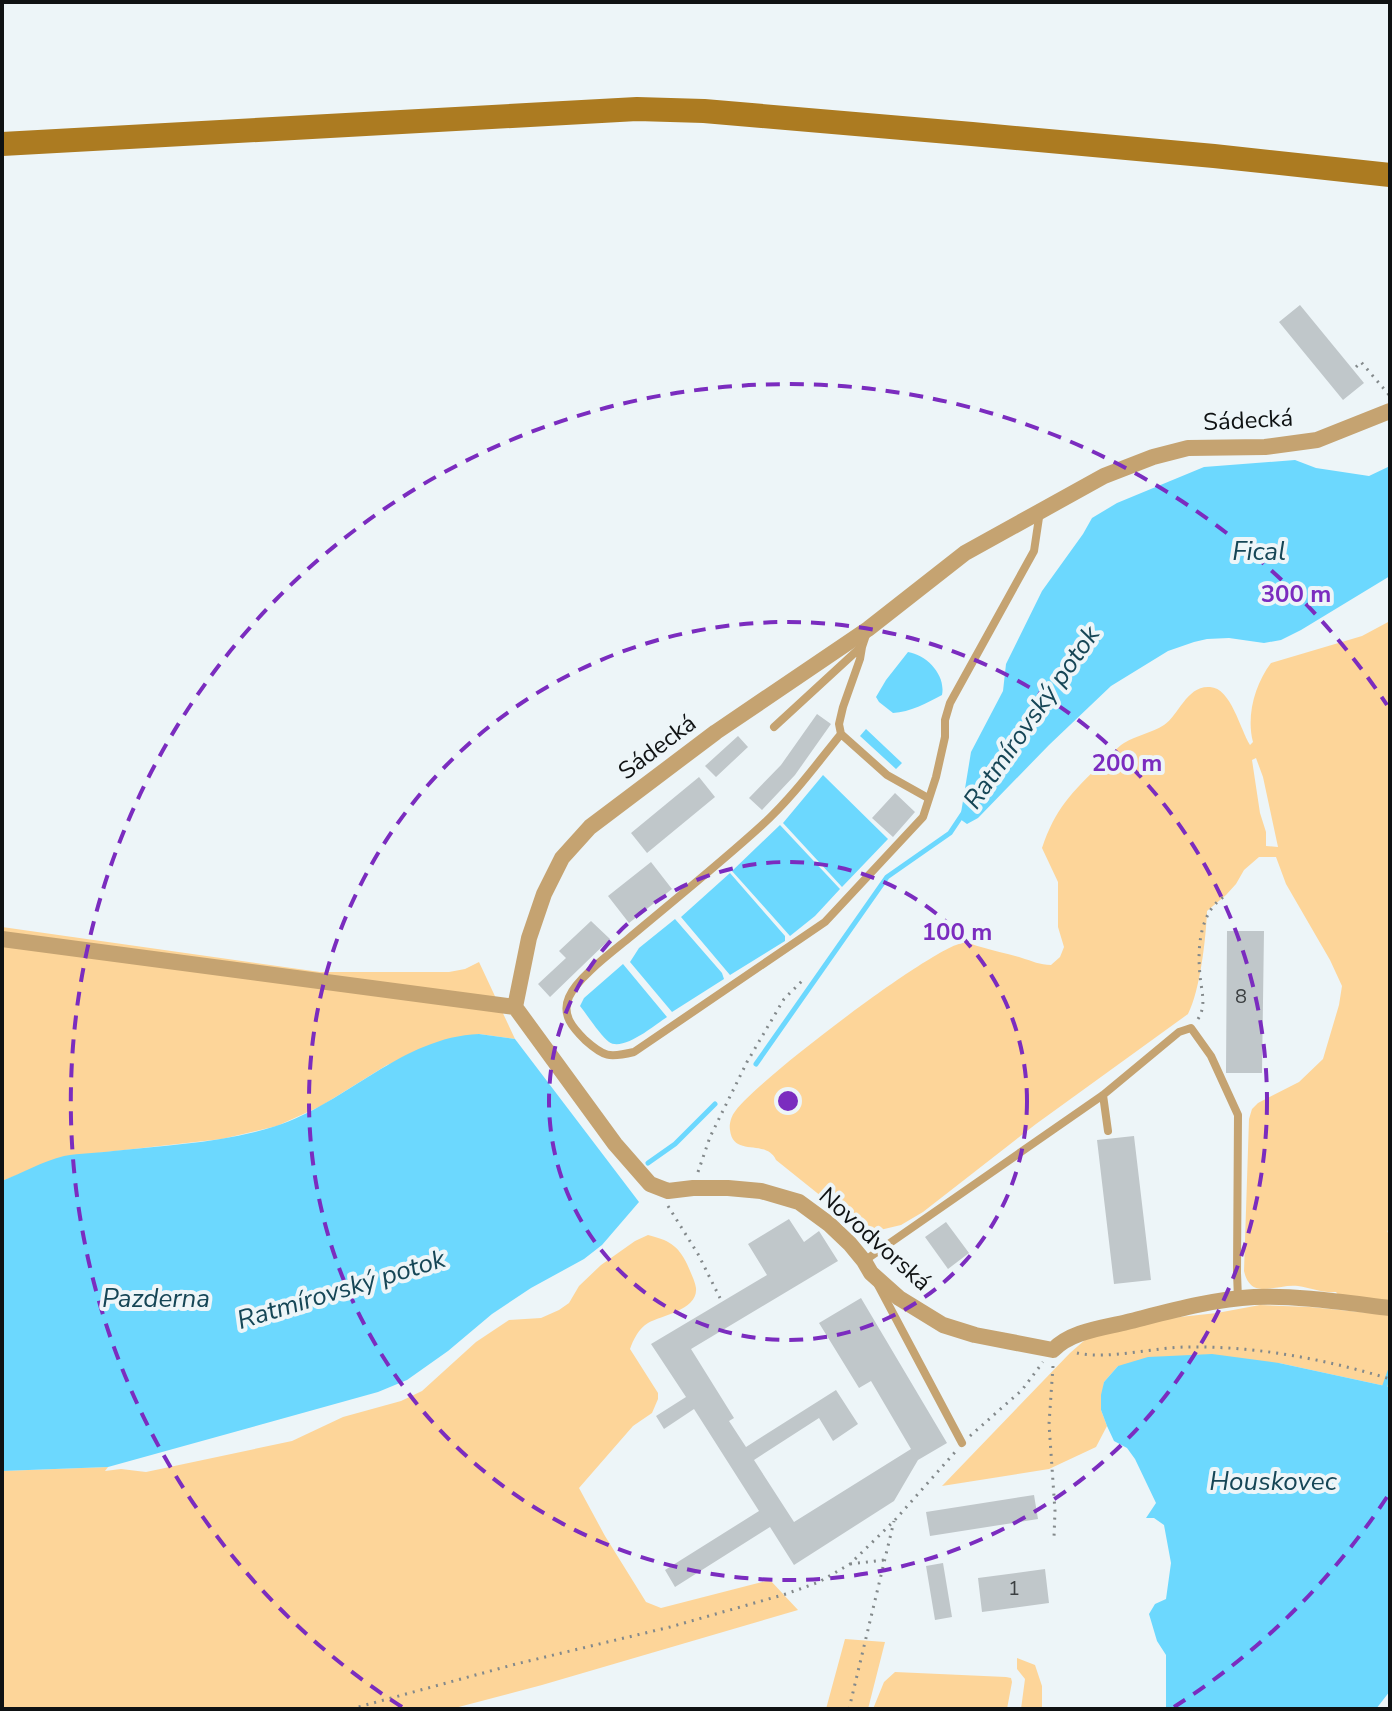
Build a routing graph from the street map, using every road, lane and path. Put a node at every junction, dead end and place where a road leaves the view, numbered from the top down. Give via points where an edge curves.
1 (2, 144) edge
2 (1390, 175) edge
3 (1356, 367) dead end
4 (1390, 396) edge
5 (1390, 411) edge
6 (1041, 510) junction
7 (868, 629) junction
8 (862, 647) junction
9 (774, 727) dead end
10 (841, 734) junction
11 (928, 798) junction
12 (1227, 895) dead end
13 (2, 939) edge
14 (802, 981) dead end
15 (515, 1007) junction
16 (1191, 1028) junction
17 (1103, 1095) junction
18 (1108, 1131) dead end
19 (650, 1184) junction
20 (693, 1188) junction
21 (867, 1267) junction
22 (720, 1298) dead end
23 (1238, 1300) junction
24 (1390, 1308) edge
25 (1056, 1347) junction
26 (1390, 1379) edge
27 (962, 1443) junction
28 (894, 1521) junction
29 (1054, 1537) dead end
30 (884, 1560) junction
31 (850, 1564) junction
32 (351, 1709) edge
33 (849, 1709) edge

1 - 2 main road via 637,109 1017,138
3 - 4 path via 1361,362
5 - 6 street, Sádecká via 1317,440 1188,448 1153,457
6 - 7 street, Sádecká via 965,553
6 - 11 lane via 1034,551 950,703
7 - 8 lane
7 - 15 street, Sádecká via 716,732 590,827 562,858 544,894
8 - 9 lane
8 - 10 lane via 839,724
10 - 11 lane via 887,775
10 - 11 lane via 763,825 573,989 567,1014 572,1027 593,1047 606,1056 634,1052 825,922 923,817
12 - 16 path via 1217,900 1204,921 1199,962 1202,1013
13 - 15 street
14 - 20 path via 784,999 747,1062 710,1137
15 - 19 street
16 - 17 lane via 1179,1032
16 - 23 lane via 1211,1056 1238,1115
17 - 18 lane
17 - 21 lane
19 - 20 street, Novodvorská via 668,1191
19 - 22 path via 698,1254
20 - 21 street, Novodvorská via 761,1191 799,1202 850,1244
21 - 25 street, Novodvorská via 899,1298 943,1325
21 - 27 lane
23 - 24 street via 1299,1299
23 - 25 street via 1084,1332
25 - 26 path via 1094,1356 1228,1347
25 - 27 path via 1022,1390
25 - 29 path via 1049,1424
27 - 28 path
28 - 30 path
28 - 31 path
30 - 31 path
30 - 33 path
31 - 32 path via 786,1594

